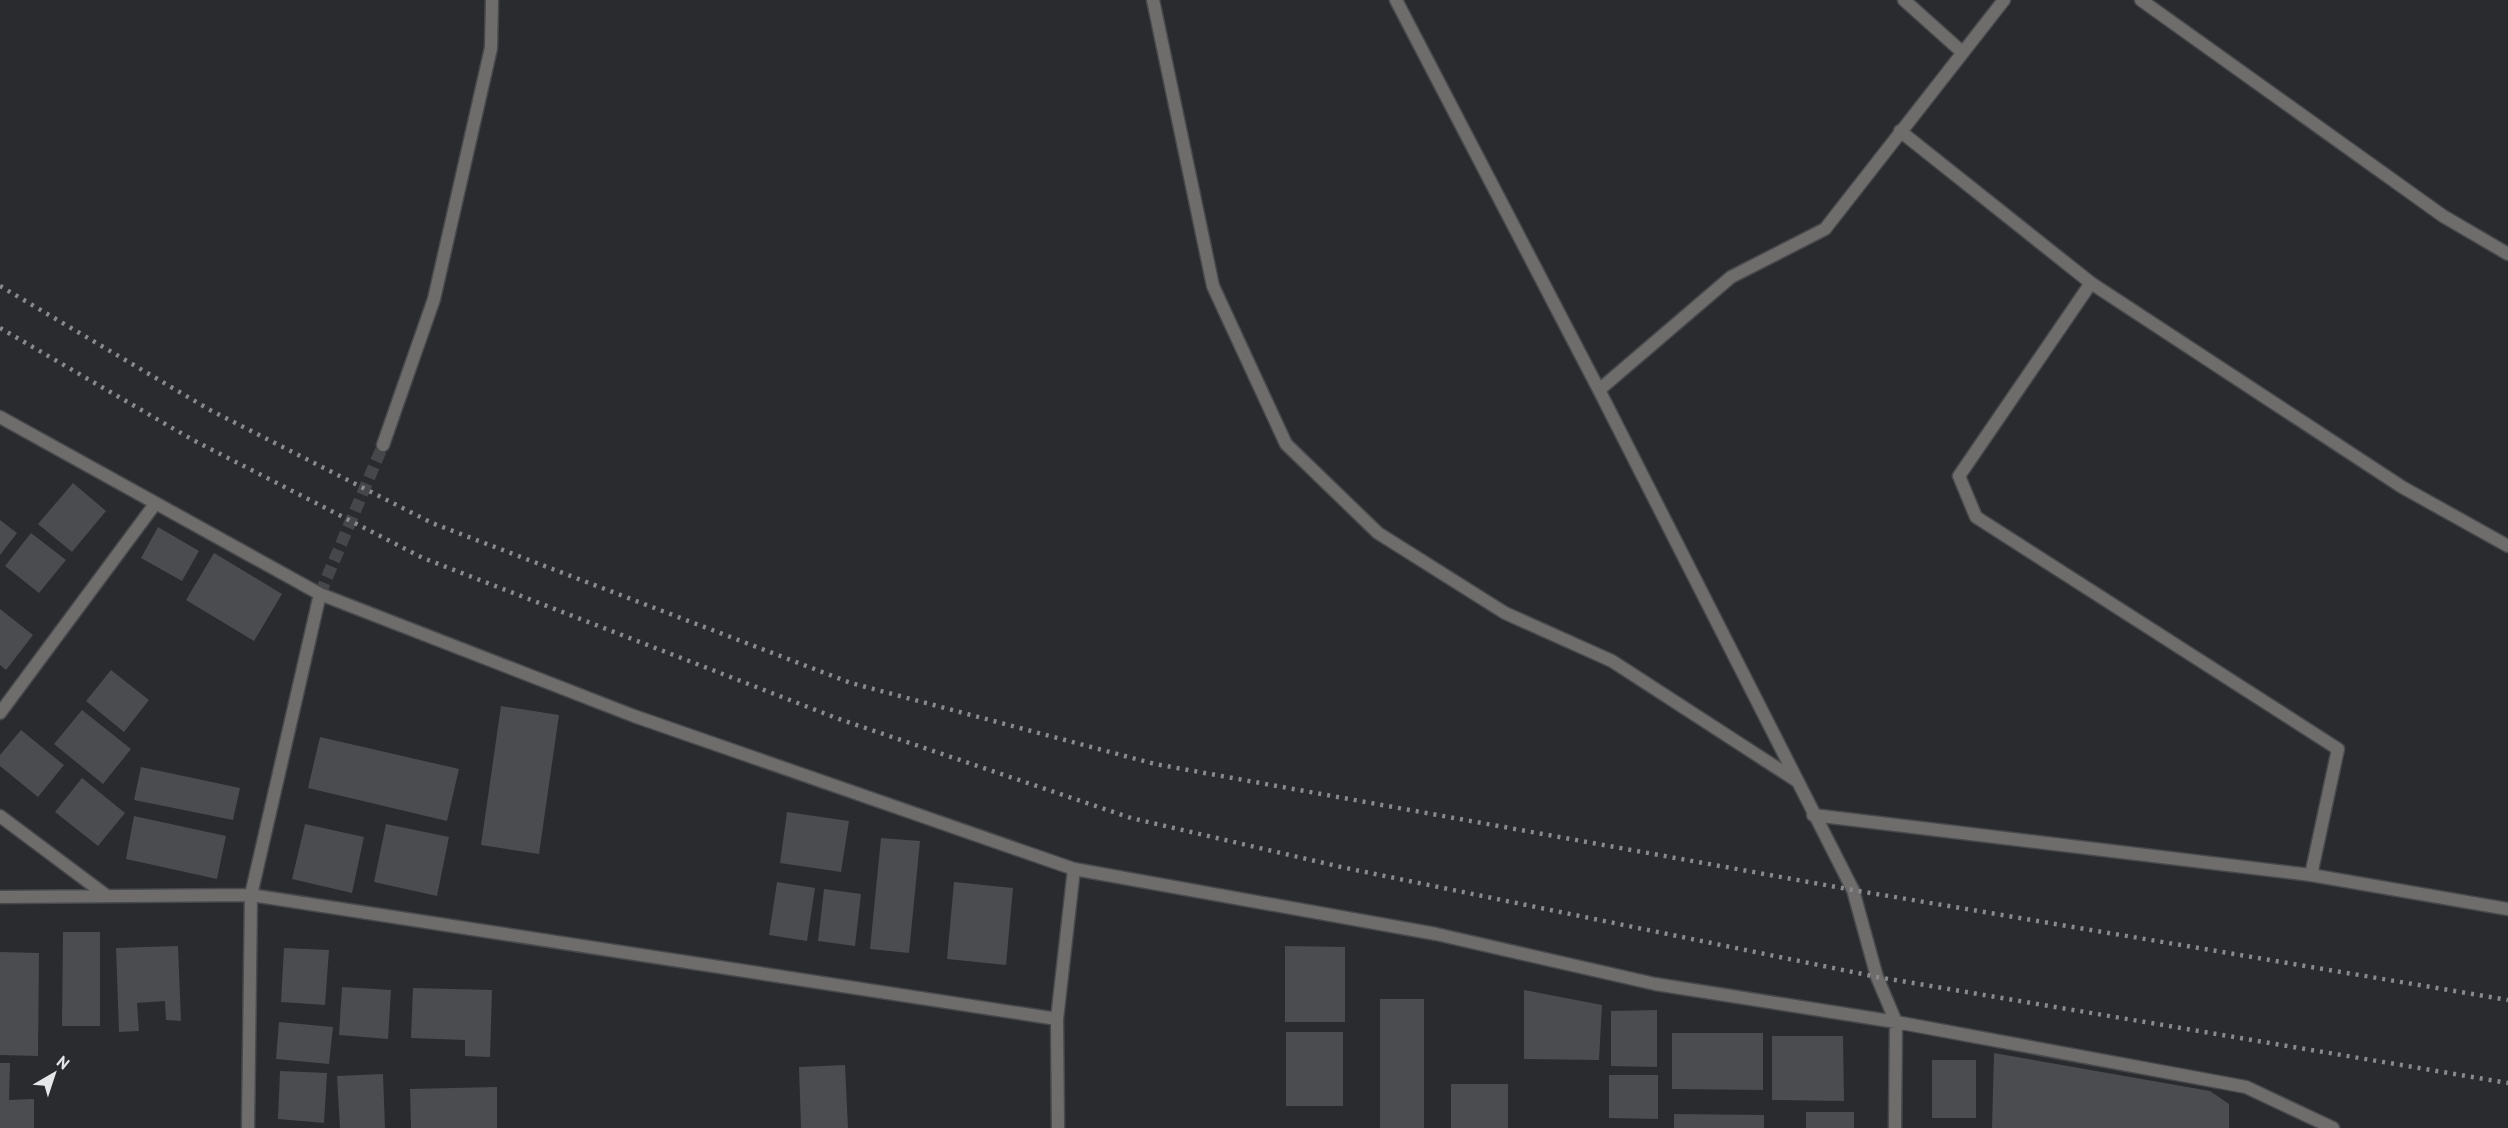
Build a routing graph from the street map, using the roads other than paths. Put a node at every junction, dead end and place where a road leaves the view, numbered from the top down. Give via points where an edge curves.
1 (492, 0) edge
2 (1153, 0) edge
3 (1396, 0) edge
4 (1904, 0) edge
5 (2004, 0) edge
6 (2140, 0) edge
7 (1962, 52) junction
8 (1900, 131) junction
9 (2508, 254) edge
10 (2091, 283) junction
11 (1599, 390) junction
12 (0, 417) edge
13 (383, 445) tunnel mouth
14 (155, 504) junction
15 (2508, 546) edge
16 (320, 594) junction
17 (0, 713) edge
18 (1799, 782) junction
19 (1814, 815) junction
20 (0, 816) edge
21 (1074, 869) junction
22 (2311, 875) junction
23 (251, 895) junction
24 (107, 896) junction
25 (0, 897) edge
26 (2508, 909) edge
27 (1057, 1019) junction
28 (1896, 1022) junction
29 (248, 1128) edge
30 (1058, 1128) edge
31 (1895, 1128) edge
32 (2333, 1128) edge

1 - 13 street via 491,48 434,299
2 - 18 street via 1213,286 1286,444 1378,533 1505,613 1612,661
3 - 11 street
4 - 7 street
5 - 7 street
6 - 9 street via 2443,216
7 - 8 street
8 - 10 street
8 - 11 street via 1825,229 1731,277
10 - 15 street via 2402,487
10 - 22 street via 1959,476 1976,517 2338,748
11 - 18 street
12 - 14 street
14 - 16 street
14 - 17 street
16 - 21 street via 634,716
16 - 23 street
18 - 19 street
19 - 22 street
19 - 28 street via 1853,890 1877,977
20 - 24 street
21 - 27 street
21 - 28 street via 1436,934 1654,984
22 - 26 street
23 - 24 street
23 - 27 street
23 - 29 street
24 - 25 street
27 - 30 street
28 - 31 street
28 - 32 street via 2247,1087

